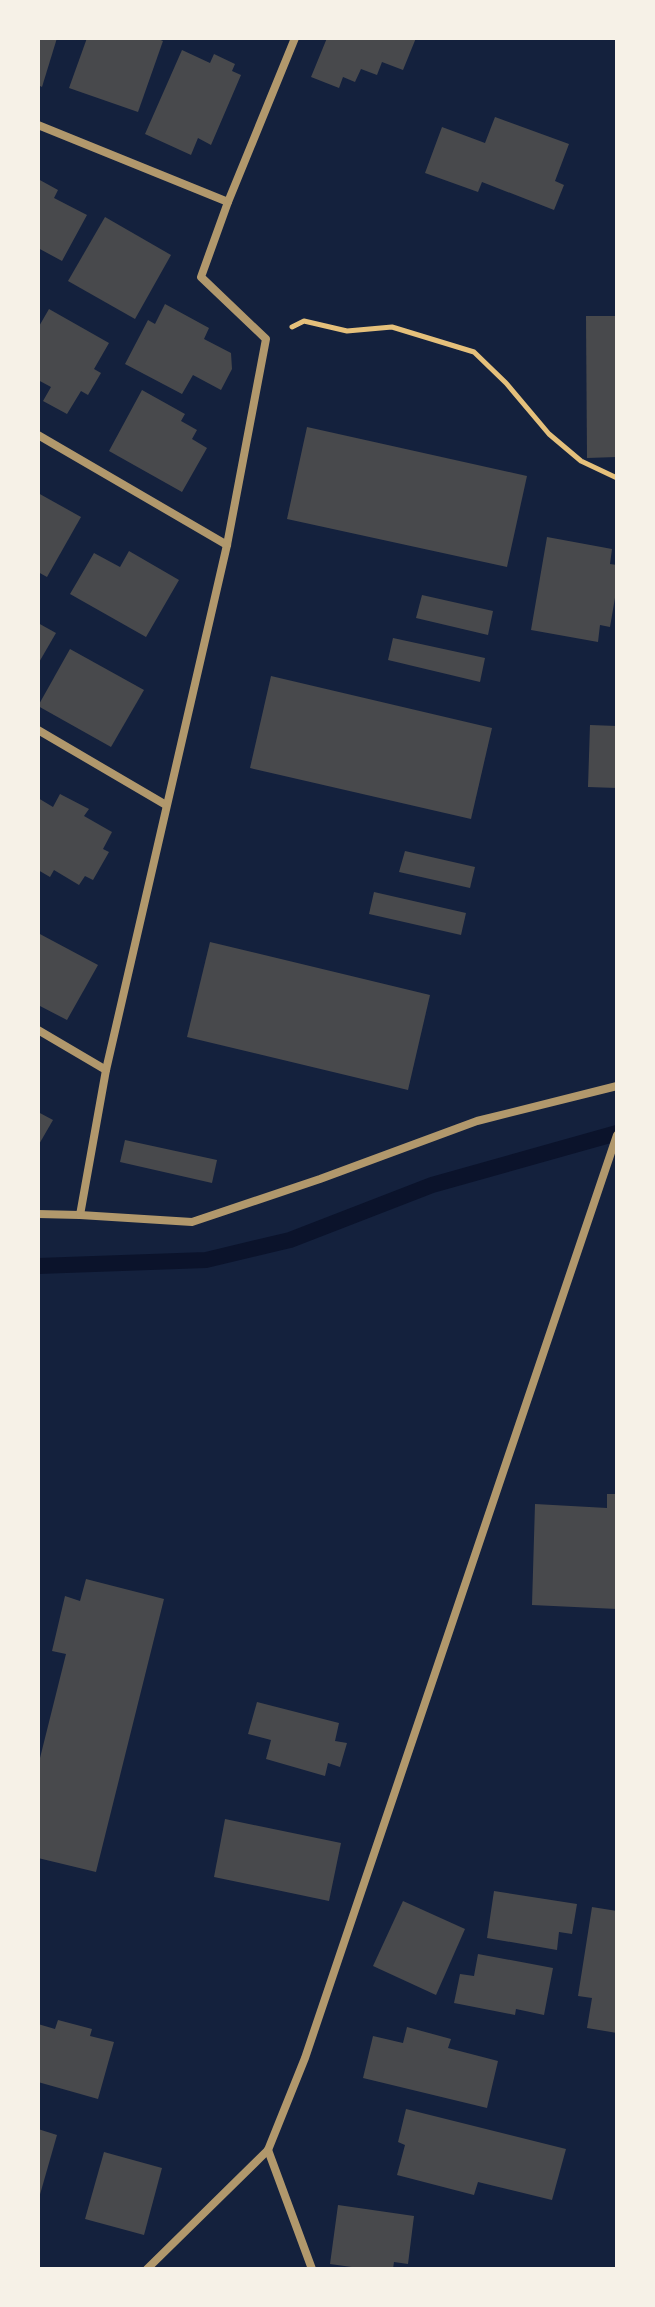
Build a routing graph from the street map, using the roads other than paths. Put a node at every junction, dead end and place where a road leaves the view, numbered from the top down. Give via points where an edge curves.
1 (295, 38) edge
2 (38, 125) edge
3 (228, 202) junction
4 (38, 435) edge
5 (227, 545) junction
6 (38, 730) edge
7 (166, 805) junction
8 (38, 1030) edge
9 (106, 1070) junction
10 (617, 1086) edge
11 (617, 1135) edge
12 (38, 1214) edge
13 (80, 1215) junction
14 (268, 2150) junction
15 (147, 2269) edge
16 (312, 2269) edge

1 - 3 street
2 - 3 street
3 - 5 street via 201,277 266,339
4 - 5 street
5 - 7 street
6 - 7 street
7 - 9 street
8 - 9 street
9 - 13 street
10 - 13 street via 477,1121 192,1222
11 - 14 street via 305,2058
12 - 13 street
14 - 15 street
14 - 16 street

